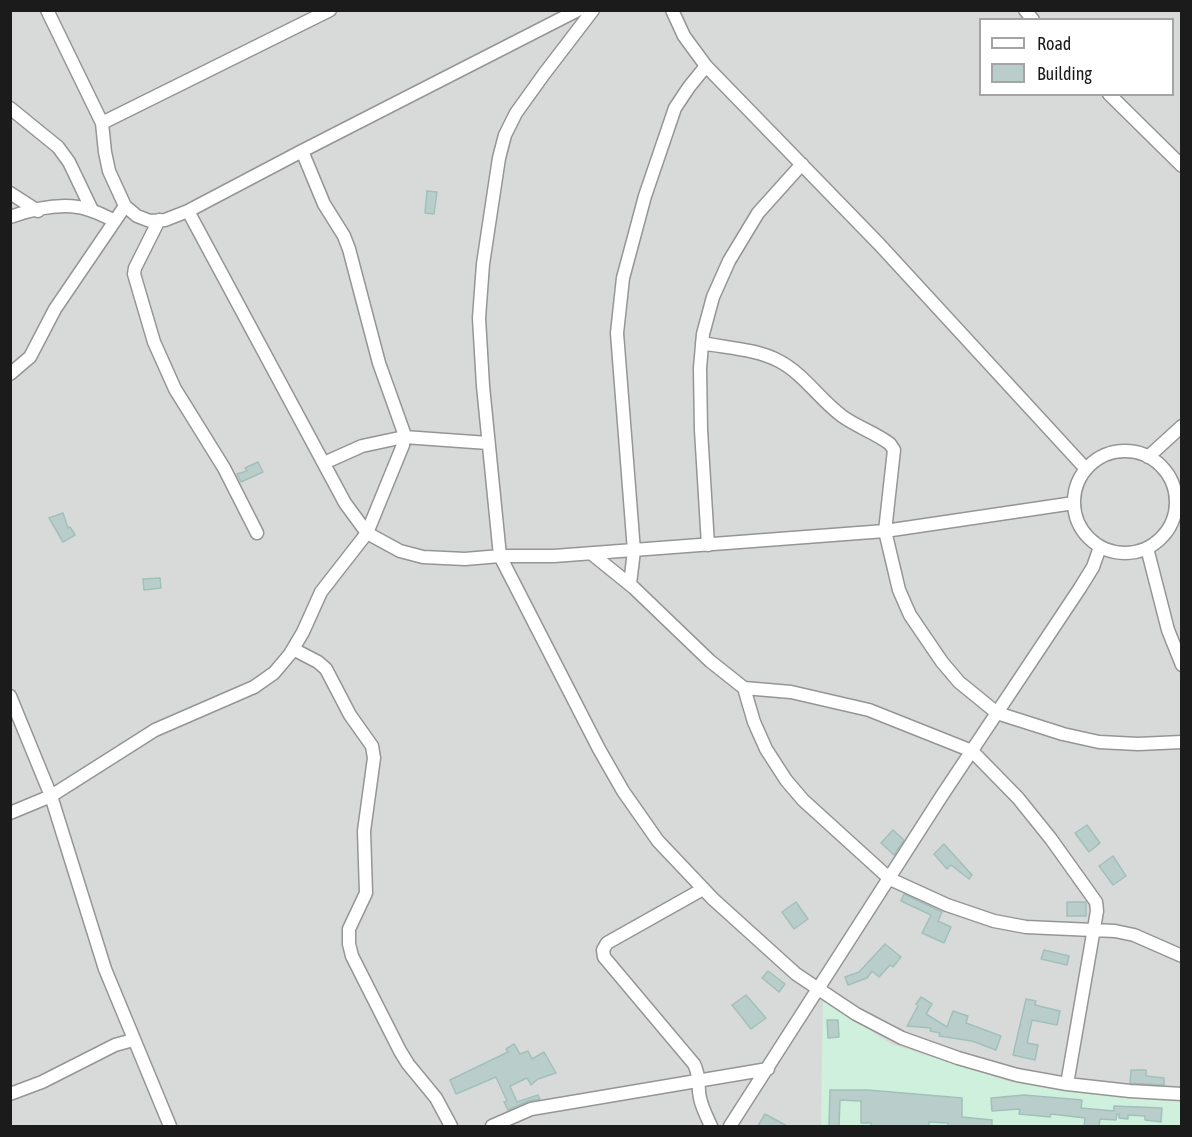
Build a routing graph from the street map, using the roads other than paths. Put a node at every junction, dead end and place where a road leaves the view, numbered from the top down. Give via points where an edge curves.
1 (47, 10) edge
2 (330, 10) edge
3 (578, 10) edge
4 (593, 10) edge
5 (672, 10) edge
6 (706, 66) junction
7 (1111, 96) edge
8 (10, 108) edge
9 (102, 123) junction
10 (302, 151) junction
11 (801, 164) junction
12 (1182, 166) edge
13 (10, 193) edge
14 (125, 206) junction
15 (92, 210) junction
16 (38, 211) junction
17 (188, 211) junction
18 (10, 217) edge
19 (159, 220) junction
20 (115, 221) junction
21 (702, 344) junction
22 (10, 374) edge
23 (1182, 426) edge
24 (404, 438) junction
25 (488, 443) junction
26 (1148, 457) junction
27 (324, 463) junction
28 (1086, 469) junction
29 (1074, 503) junction
30 (1178, 517) edge
31 (885, 531) junction
32 (257, 533) dead end
33 (367, 533) junction
34 (708, 545) junction
35 (1100, 547) junction
36 (1147, 548) junction
37 (634, 550) junction
38 (592, 554) junction
39 (500, 556) junction
40 (630, 584) junction
41 (293, 649) junction
42 (1182, 665) edge
43 (744, 688) junction
44 (10, 696) edge
45 (997, 714) junction
46 (1182, 742) edge
47 (972, 752) junction
48 (51, 796) junction
49 (10, 813) edge
50 (890, 879) junction
51 (703, 889) junction
52 (1094, 932) junction
53 (1182, 956) edge
54 (818, 989) junction
55 (133, 1040) junction
56 (768, 1069) junction
57 (700, 1079) junction
58 (1067, 1084) junction
59 (10, 1094) edge
60 (1182, 1094) edge
61 (170, 1126) edge
62 (451, 1126) edge
63 (492, 1126) edge
64 (711, 1126) edge
65 (730, 1126) edge

1 - 9 street
2 - 9 street
3 - 10 street
4 - 25 street via 516,113 499,158 479,318
5 - 6 street via 684,36
6 - 11 street
6 - 37 street via 675,108 623,278 617,333
7 - 12 street
8 - 15 street via 58,147
9 - 14 street via 109,171
10 - 17 street
10 - 24 street via 324,204 349,249
11 - 21 street via 758,213 729,261 713,297
11 - 28 street
13 - 16 street
14 - 19 street via 137,216
14 - 20 street
15 - 16 street via 76,206
15 - 20 street
16 - 18 street
17 - 19 street
17 - 27 street
19 - 32 street via 134,274 154,342 175,389 224,468
20 - 22 street via 55,309 30,357
21 - 31 street via 764,355 780,362 844,417 890,444 894,450
21 - 34 street via 701,430
23 - 26 street
24 - 25 street
24 - 27 street via 362,446
24 - 33 street
25 - 39 street
26 - 28 street via 1115,452
26 - 30 street via 1158,463 1172,482
27 - 33 street via 345,503
28 - 29 street
29 - 31 street
29 - 35 street via 1081,529
30 - 36 street
31 - 34 street
31 - 45 street via 899,590 910,615 959,682
33 - 39 street via 400,551 423,557
33 - 41 street via 321,592
34 - 37 street
35 - 36 street via 1124,553
35 - 45 street via 1093,567
36 - 42 street via 1168,630
37 - 38 street
37 - 40 street
38 - 39 street
38 - 40 street
39 - 51 street via 623,792 658,841
40 - 43 street via 693,646
41 - 48 street via 274,673 254,687 155,730
41 - 62 street via 326,669 372,746 374,758 364,831 366,893 349,929 349,944 399,1051 436,1098
43 - 47 street via 791,692 869,710
43 - 50 street via 766,749 786,780
44 - 48 street
45 - 46 street via 1099,742
45 - 47 street
47 - 50 street
47 - 52 street via 1018,798 1080,877 1096,902
48 - 49 street
48 - 55 street via 105,969
50 - 52 street via 994,921
50 - 54 street
51 - 54 street via 796,974
51 - 57 street via 645,920 603,950 604,957 694,1064
52 - 53 street via 1134,935
52 - 58 street
54 - 56 street
54 - 58 street via 902,1038 958,1059
55 - 59 street
55 - 61 street
56 - 57 street
56 - 65 street
57 - 63 street via 531,1109
57 - 64 street via 699,1095
58 - 60 street

